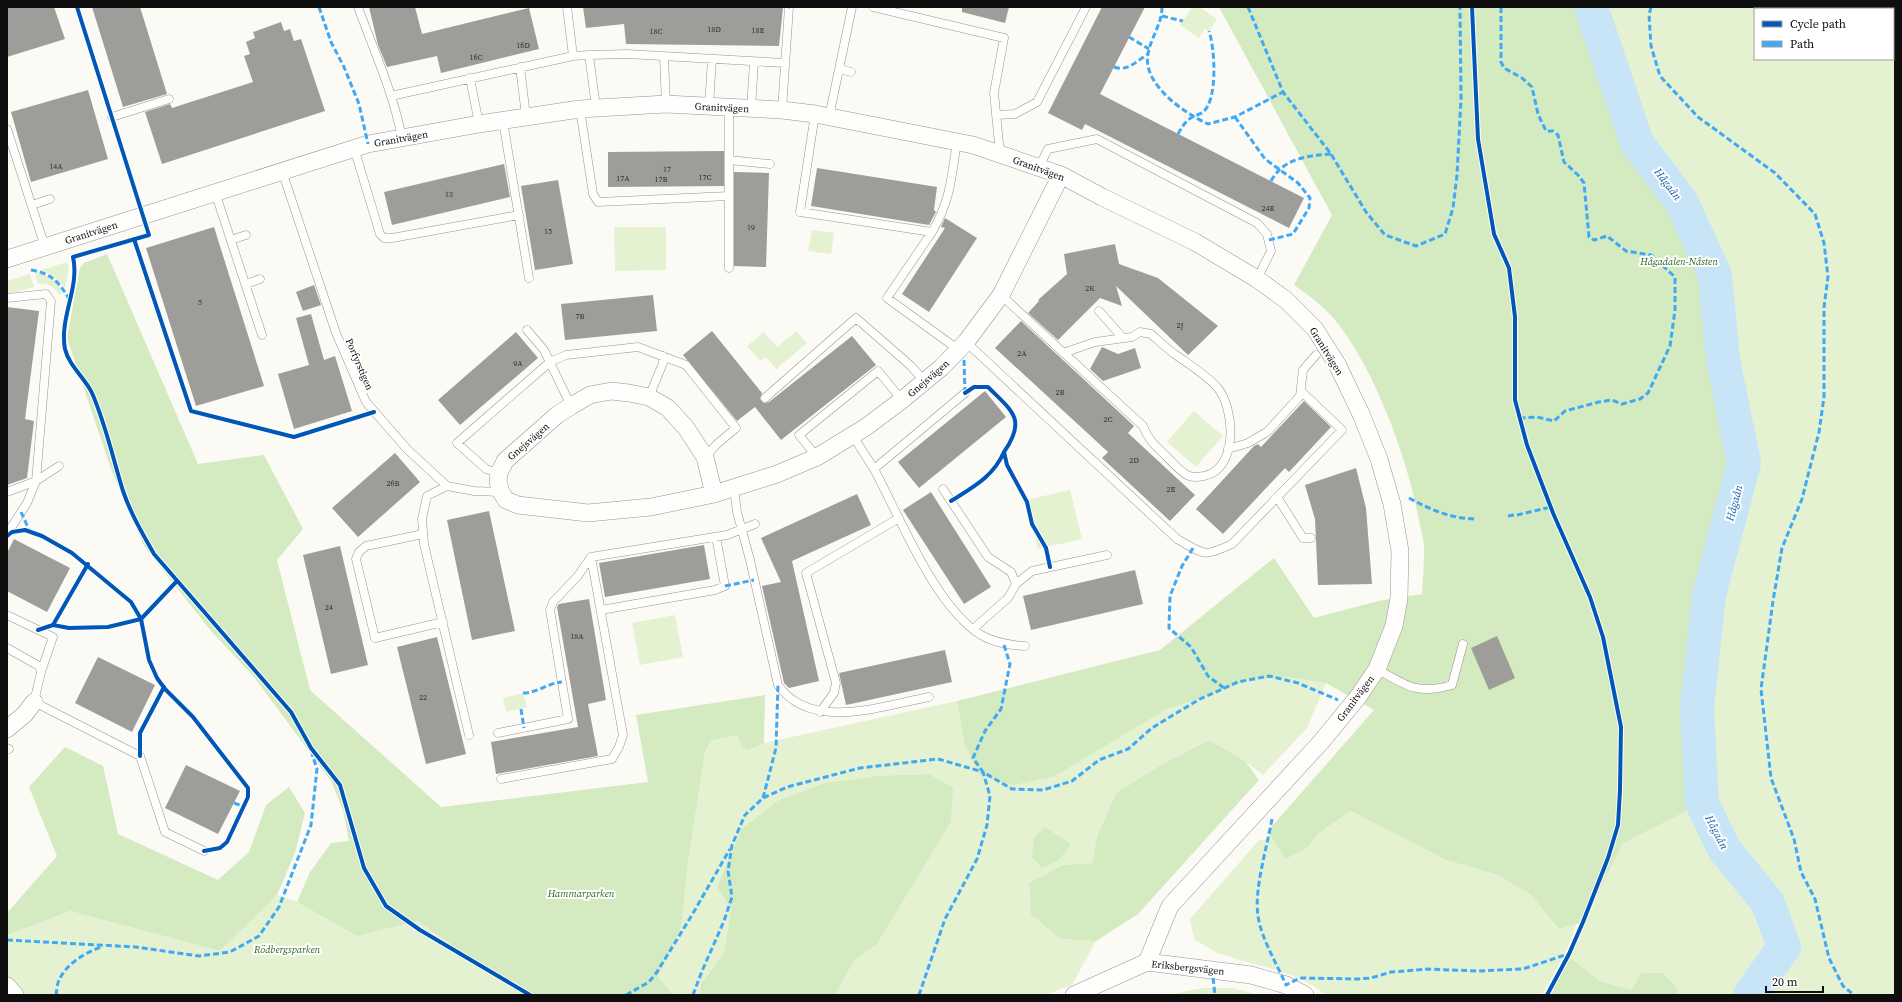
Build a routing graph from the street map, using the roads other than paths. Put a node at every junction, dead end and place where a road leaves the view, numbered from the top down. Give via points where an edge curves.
1 (358, 7) edge
2 (567, 7) edge
3 (789, 7) edge
4 (852, 7) edge
5 (873, 7) edge
6 (1086, 7) edge
7 (589, 54) junction
8 (573, 56) junction
9 (664, 57) junction
10 (712, 60) junction
11 (754, 62) junction
12 (786, 63) junction
13 (520, 67) junction
14 (839, 69) junction
15 (851, 72) dead end
16 (470, 78) junction
17 (391, 96) junction
18 (169, 99) dead end
19 (666, 104) junction
20 (986, 104) dead end
21 (709, 106) junction
22 (729, 106) junction
23 (588, 108) junction
24 (751, 108) junction
25 (782, 110) junction
26 (996, 111) junction
27 (822, 115) junction
28 (526, 116) junction
29 (112, 117) dead end
30 (503, 120) junction
31 (479, 124) junction
32 (7, 128) edge
33 (402, 138) junction
34 (957, 142) junction
35 (354, 148) junction
36 (1000, 154) junction
37 (729, 160) junction
38 (770, 164) dead end
39 (1039, 167) junction
40 (282, 171) junction
41 (1061, 175) junction
42 (215, 192) junction
43 (729, 196) junction
44 (50, 200) dead end
45 (32, 206) junction
46 (519, 215) junction
47 (932, 232) junction
48 (246, 235) dead end
49 (231, 240) junction
50 (45, 247) junction
51 (7, 259) edge
52 (729, 268) dead end
53 (529, 278) dead end
54 (260, 279) dead end
55 (1257, 279) junction
56 (246, 284) junction
57 (1001, 295) junction
58 (7, 298) edge
59 (1099, 311) dead end
60 (527, 330) dead end
61 (262, 335) dead end
62 (1124, 338) junction
63 (962, 346) junction
64 (1063, 353) junction
65 (1316, 354) dead end
66 (663, 356) junction
67 (550, 362) junction
68 (925, 382) junction
69 (1301, 391) junction
70 (966, 393) dead end
71 (649, 397) junction
72 (766, 398) dead end
73 (902, 400) junction
74 (571, 406) junction
75 (853, 436) junction
76 (1228, 449) junction
77 (705, 457) junction
78 (817, 457) junction
79 (58, 466) dead end
80 (874, 469) junction
81 (499, 473) junction
82 (36, 481) junction
83 (447, 486) junction
84 (734, 488) junction
85 (943, 488) dead end
86 (7, 492) edge
87 (501, 492) junction
88 (714, 494) junction
89 (1277, 497) junction
90 (899, 518) junction
91 (755, 524) dead end
92 (742, 531) junction
93 (7, 534) edge
94 (424, 534) junction
95 (716, 538) junction
96 (1311, 538) dead end
97 (1107, 555) dead end
98 (591, 557) junction
99 (1016, 584) junction
100 (601, 610) junction
101 (7, 615) edge
102 (443, 622) junction
103 (973, 629) junction
104 (1463, 644) dead end
105 (1025, 646) dead end
106 (7, 648) edge
107 (1377, 669) junction
108 (41, 672) junction
109 (929, 697) dead end
110 (34, 702) junction
111 (820, 712) junction
112 (7, 729) edge
113 (498, 733) dead end
114 (469, 735) dead end
115 (501, 779) dead end
116 (204, 851) dead end
117 (1147, 962) junction
118 (7, 986) edge
119 (15, 995) edge
120 (1074, 995) edge
121 (1305, 995) edge

1 - 17 lane
2 - 8 lane
3 - 12 lane
4 - 14 lane
5 - 26 lane via 1004,38 994,93
6 - 26 lane via 1037,102 1015,114
7 - 8 lane
7 - 9 lane
7 - 23 lane
8 - 13 lane
9 - 10 lane
9 - 19 lane
10 - 11 lane
10 - 21 lane
11 - 12 lane
11 - 24 lane
12 - 25 lane
13 - 16 lane
13 - 28 lane
14 - 15 lane
14 - 27 lane
16 - 17 lane
16 - 31 lane
17 - 33 lane
18 - 29 lane
19 - 21 street, Granitvägen
19 - 23 street, Granitvägen
20 - 26 lane
21 - 22 street, Granitvägen
22 - 24 street, Granitvägen
22 - 37 lane
23 - 28 street, Granitvägen
23 - 43 lane via 592,194 598,202
24 - 25 street, Granitvägen
25 - 27 street, Granitvägen
26 - 36 lane
27 - 34 street, Granitvägen
27 - 47 lane via 800,212
28 - 30 street, Granitvägen
30 - 31 street, Granitvägen
30 - 46 lane
31 - 33 street, Granitvägen
32 - 45 lane
33 - 35 street, Granitvägen
34 - 36 street, Granitvägen
34 - 47 lane via 949,197
35 - 40 street, Granitvägen
35 - 46 lane via 380,234 384,238
36 - 39 street, Granitvägen
37 - 38 lane
37 - 43 lane
39 - 41 street, Granitvägen
39 - 55 lane via 1048,148 1097,139 1258,223 1267,234 1271,251
40 - 42 street, Granitvägen
40 - 83 lane, Porfyrstigen via 336,333 366,402 407,449
41 - 55 street, Granitvägen via 1195,242
41 - 57 street, Gnejsvägen
42 - 49 lane
42 - 50 street, Granitvägen
43 - 52 lane
44 - 45 lane
45 - 50 lane
46 - 53 lane
47 - 63 lane via 887,298
48 - 49 lane
49 - 56 lane
50 - 51 street, Granitvägen
54 - 56 lane
55 - 107 street, Granitvägen via 1286,300 1315,329 1337,364 1379,459 1392,504 1400,551 1399,598 1394,626
56 - 61 lane
57 - 63 street, Gnejsvägen
57 - 64 lane
58 - 82 lane via 46,294 51,301
59 - 62 lane
60 - 67 lane via 544,350
62 - 64 lane via 1095,342
62 - 76 lane via 1140,332 1151,334 1217,388 1229,412
63 - 68 street, Gnejsvägen
63 - 89 lane via 1177,539 1204,554 1214,553 1232,544
64 - 76 lane via 1143,426 1148,439 1187,475 1196,478 1209,475 1220,466
65 - 69 lane via 1302,370
66 - 67 lane via 638,347 566,355
66 - 71 lane via 663,363
66 - 77 lane via 686,364 736,428
67 - 74 lane
67 - 81 lane via 456,443 486,469
68 - 72 lane via 911,366 856,318
68 - 73 street, Gnejsvägen
69 - 76 lane via 1300,396 1267,432 1248,443
69 - 89 lane via 1342,430
70 - 80 lane
71 - 74 street, Gnejsvägen via 611,391 590,395
71 - 77 street, Gnejsvägen via 668,408 686,428
73 - 75 street, Gnejsvägen
73 - 78 lane via 878,371 799,435
74 - 81 street, Gnejsvägen via 557,415 505,461
75 - 78 street, Gnejsvägen
75 - 80 lane
77 - 88 street, Gnejsvägen
78 - 84 street, Gnejsvägen
79 - 82 lane
80 - 90 lane
81 - 87 street
82 - 86 lane
82 - 93 lane
83 - 87 lane
83 - 94 lane via 427,496 422,519
84 - 88 street, Gnejsvägen
84 - 92 lane
85 - 99 lane via 988,557 1011,572
87 - 88 street, Gnejsvägen via 506,500 518,505 588,513 652,507
89 - 96 lane via 1303,538
90 - 103 lane via 933,581 960,618
90 - 111 lane via 806,573 836,683 834,693
91 - 92 lane
92 - 95 lane
92 - 111 lane via 778,685 784,695
94 - 102 lane via 424,544
94 - 102 lane via 366,546 356,559 375,638
95 - 98 lane
95 - 100 lane via 725,586 715,590
97 - 99 lane via 1032,572
98 - 100 lane
98 - 113 lane via 577,577 553,602 550,610 568,719
99 - 103 lane via 1008,598
100 - 115 lane via 623,735 612,759
101 - 108 lane via 53,637
102 - 114 lane
103 - 105 lane via 1004,645
104 - 107 lane via 1452,685 1434,690 1413,688
106 - 108 lane via 39,666
107 - 117 street, Granitvägen via 1321,742 1170,906
108 - 110 lane
109 - 111 lane via 842,714
110 - 112 street via 25,714
110 - 116 lane via 140,756 165,832
117 - 120 street, Eriksbergsvägen
117 - 121 street, Eriksbergsvägen via 1251,975 1286,985
118 - 119 street

